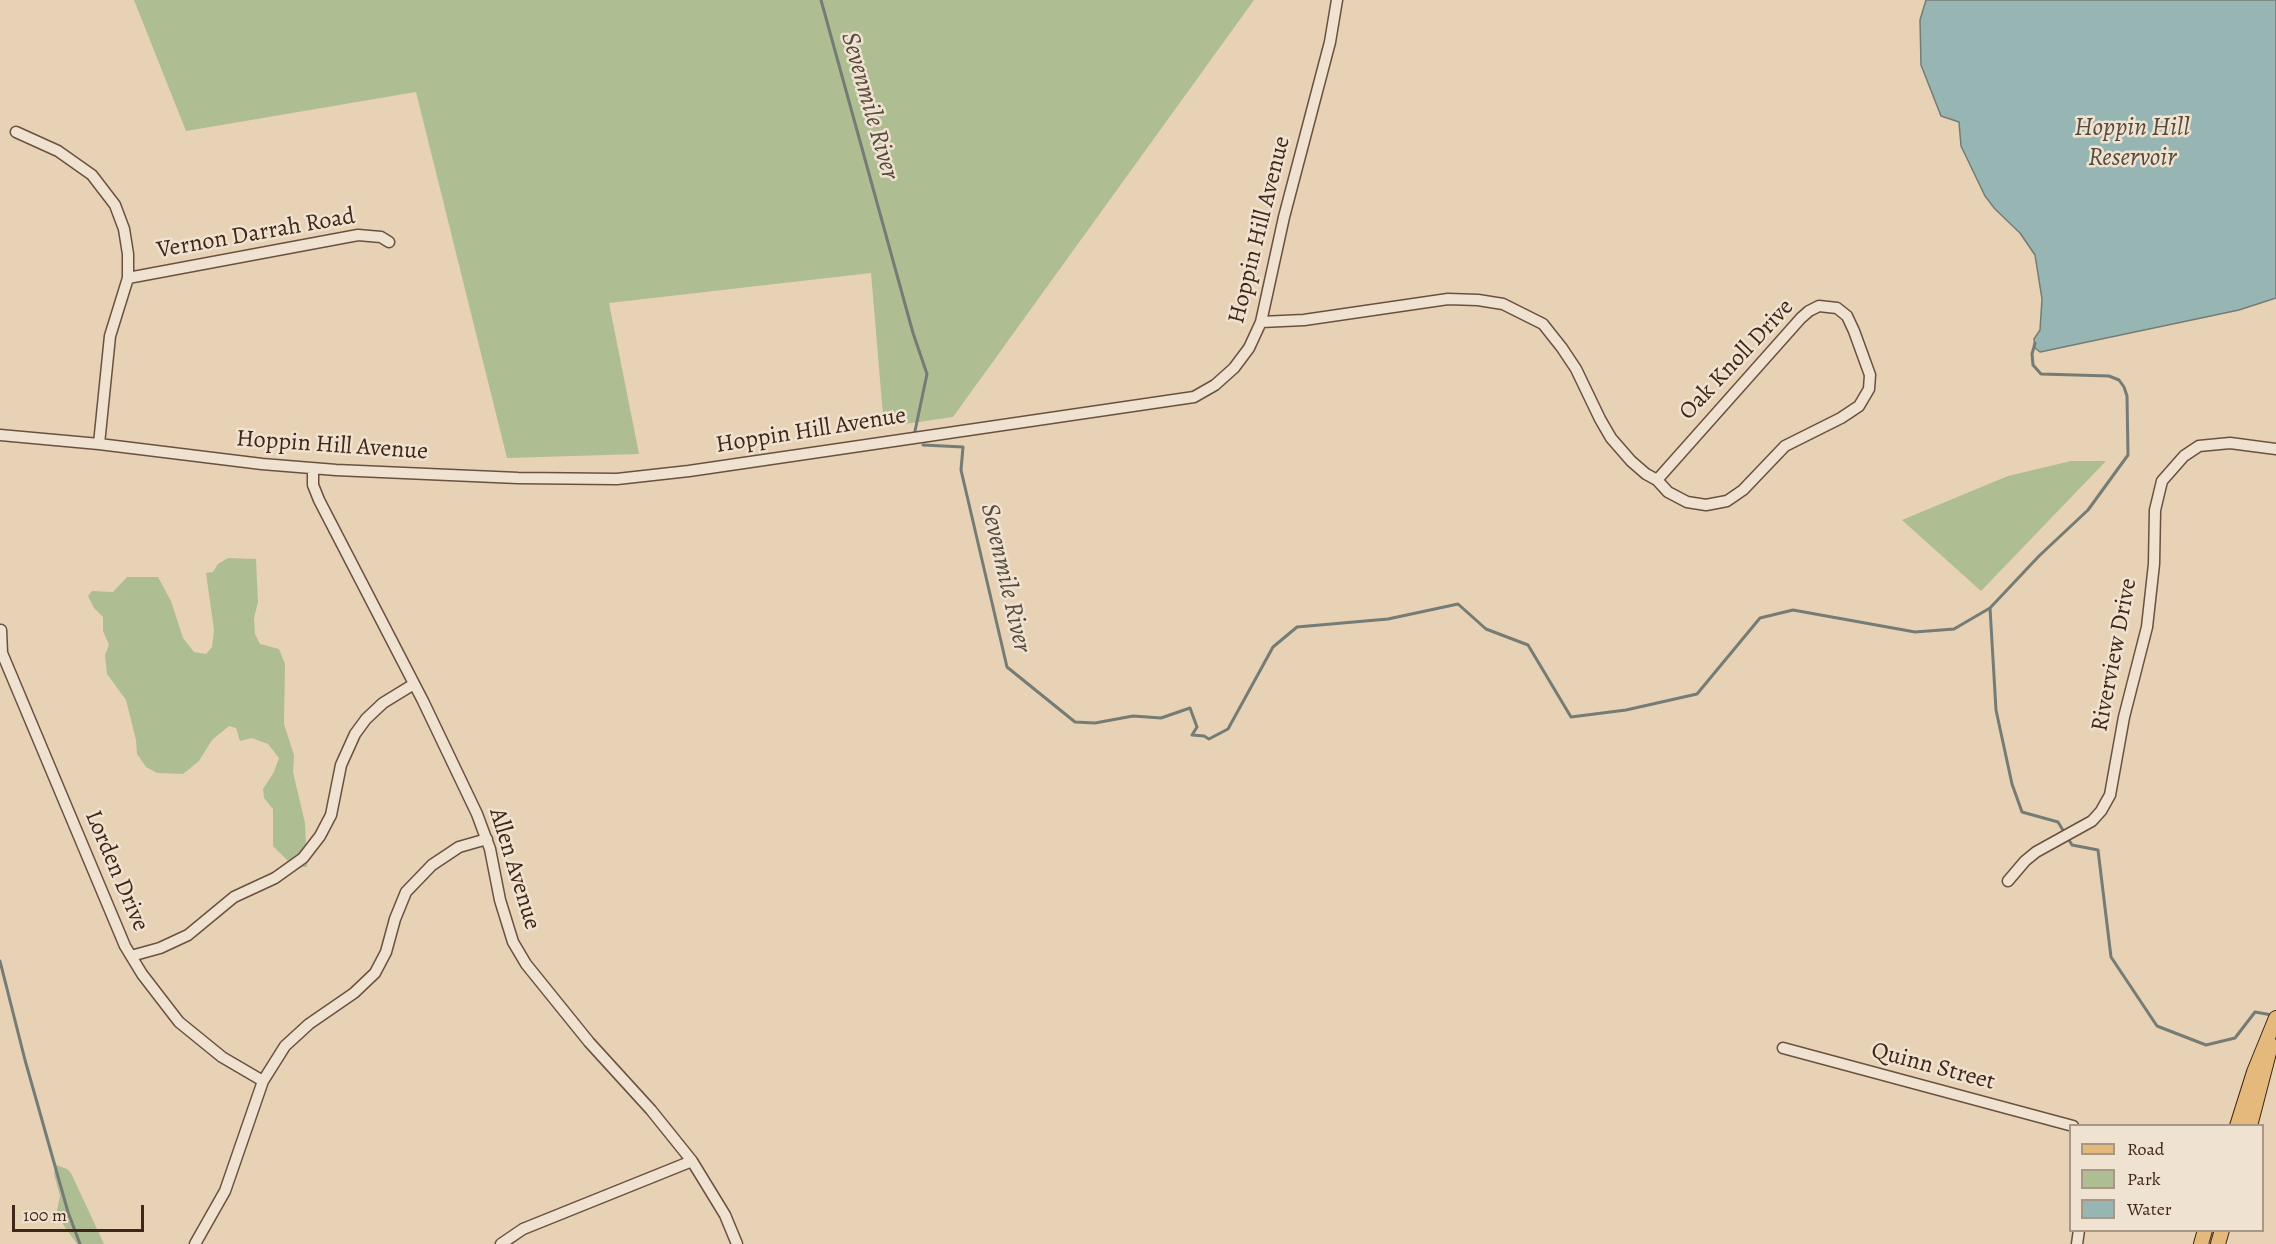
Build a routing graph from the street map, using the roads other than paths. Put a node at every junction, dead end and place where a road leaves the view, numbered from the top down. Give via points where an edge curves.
1 (1337, 0) edge
2 (16, 132) dead end
3 (389, 242) dead end
4 (128, 278) junction
5 (1261, 322) junction
6 (0, 435) edge
7 (99, 444) junction
8 (2276, 449) edge
9 (313, 469) junction
10 (1657, 480) junction
11 (1, 630) edge
12 (414, 684) junction
13 (487, 839) junction
14 (2008, 881) dead end
15 (130, 956) junction
16 (2274, 1023) edge
17 (1783, 1048) dead end
18 (263, 1081) junction
19 (2069, 1124) edge
20 (2237, 1124) edge
21 (2250, 1124) edge
22 (692, 1161) junction
23 (195, 1244) edge
24 (501, 1244) edge
25 (737, 1244) edge

1 - 5 street, Hoppin Hill Avenue
2 - 4 street via 71,159 101,185 124,228
3 - 4 street, Vernon Darrah Road via 381,237 358,235
4 - 7 street via 110,336
5 - 9 street, Hoppin Hill Avenue via 1241,359 1215,385 1194,396 1159,403 636,477 539,479
5 - 10 street, Oak Knoll Drive via 1304,320 1448,299 1503,304 1543,324 1576,369 1611,438 1631,461
6 - 7 street, Hoppin Hill Avenue
7 - 9 street, Hoppin Hill Avenue
8 - 14 street, Riverview Drive via 2230,442 2199,446 2184,456 2162,482 2155,510 2147,627 2124,717 2110,795 2091,821 2025,861
9 - 12 street, Allen Avenue via 318,500
10 - 10 street, Oak Knoll Drive via 1809,311 1820,306 1837,308 1847,316 1870,375 1869,389 1859,406 1785,446 1743,490 1717,505 1696,505 1678,498
11 - 15 street, Lorden Drive via 2,653
12 - 13 street, Allen Avenue
12 - 15 street via 383,703 355,734 341,765 331,815 303,858 275,878 228,902 188,935 170,945
13 - 18 street via 459,848 432,865 406,892 375,973 285,1046
13 - 22 street, Allen Avenue via 504,918 518,950 589,1042
15 - 18 street, Lorden Drive via 179,1022 222,1057
16 - 20 main road
16 - 21 main road via 2267,1068
17 - 19 street, Quinn Street
18 - 23 street via 225,1191
22 - 24 street via 523,1229
22 - 25 street, Allen Avenue via 725,1215

